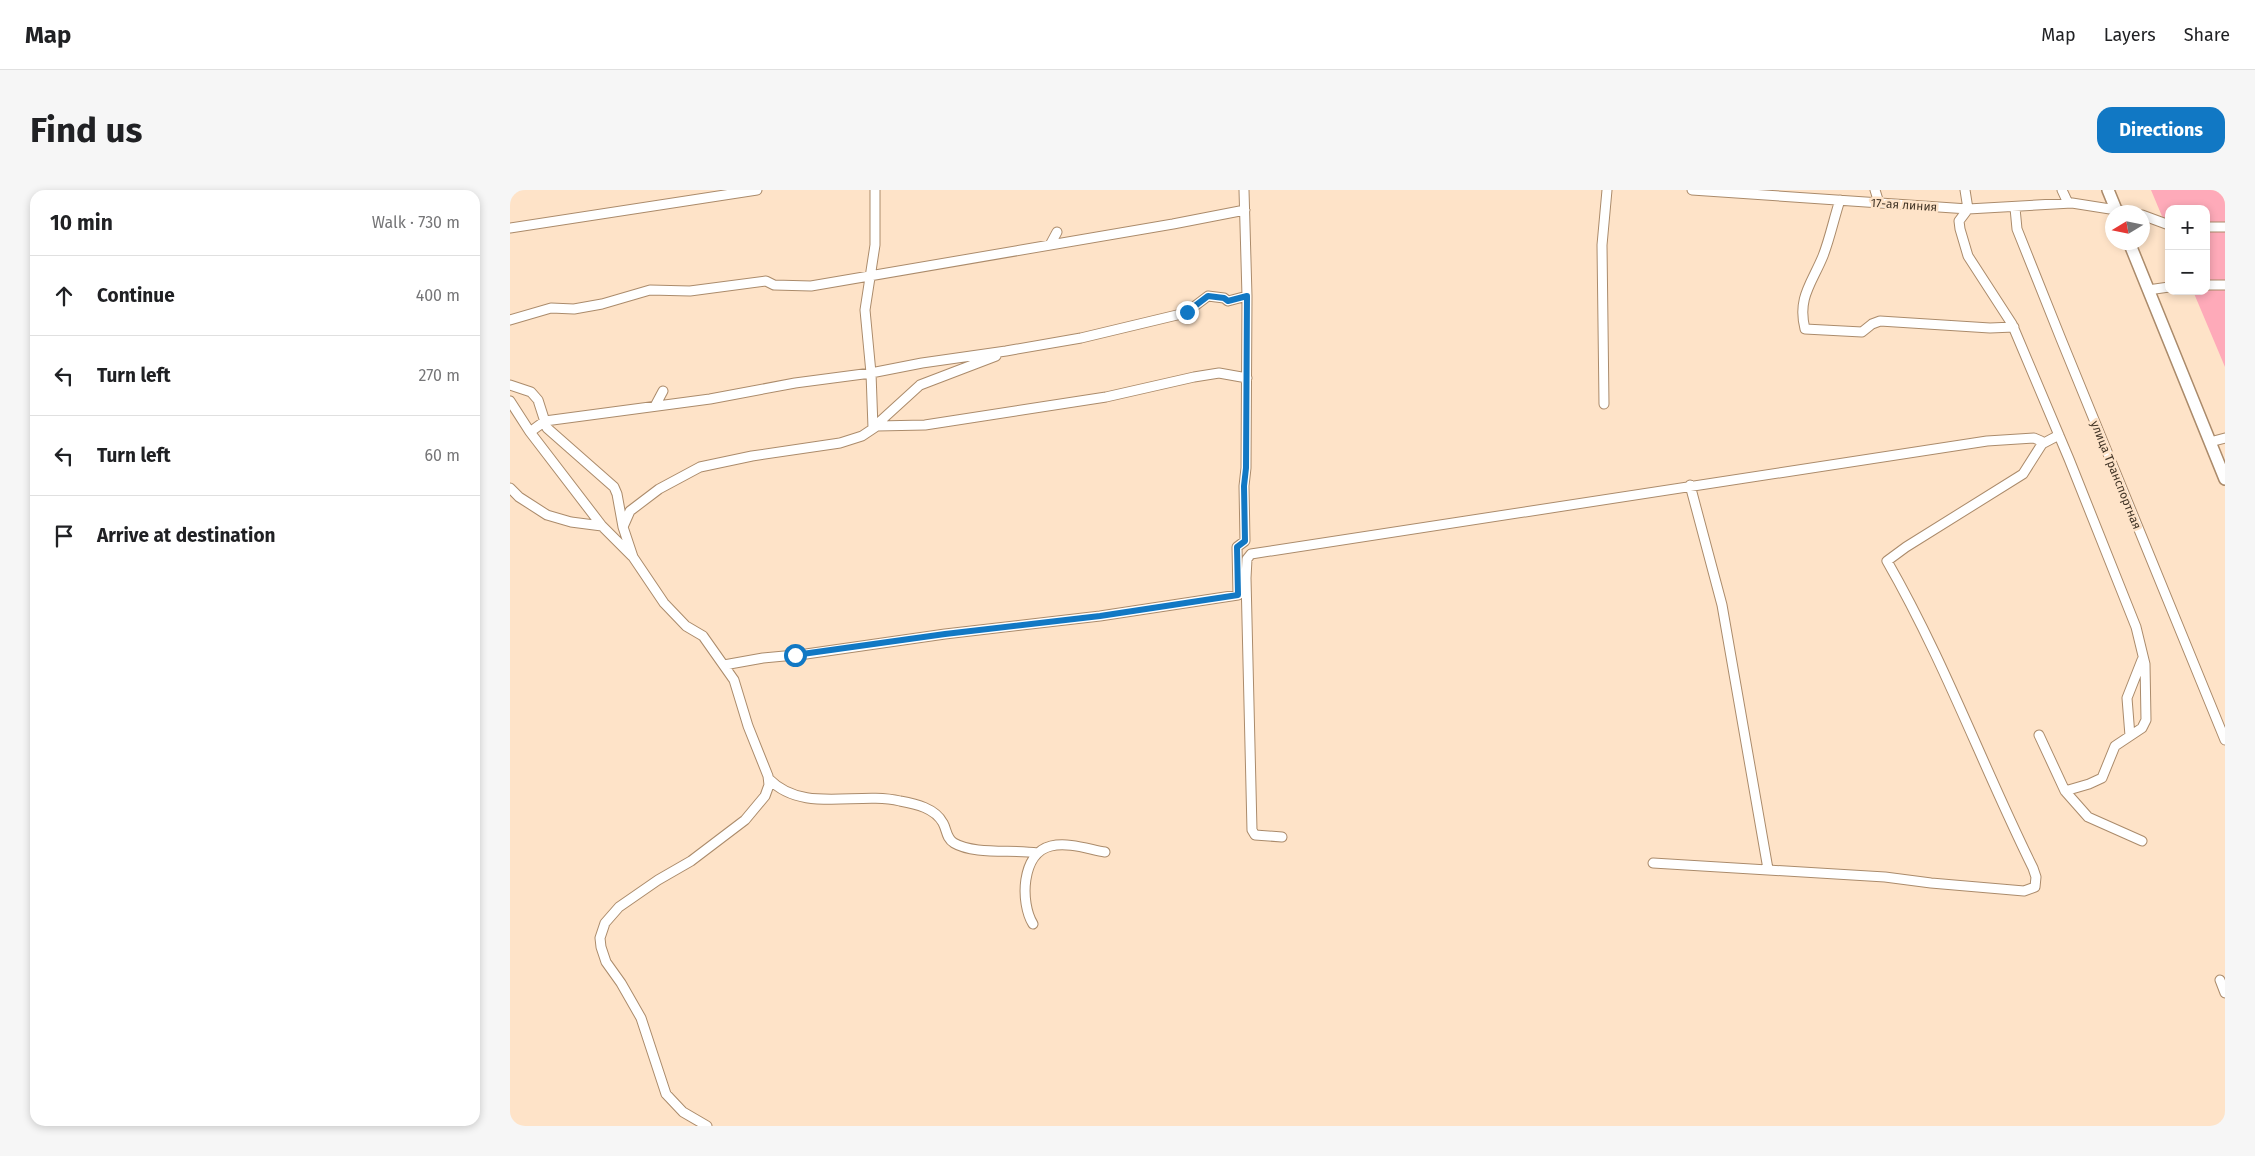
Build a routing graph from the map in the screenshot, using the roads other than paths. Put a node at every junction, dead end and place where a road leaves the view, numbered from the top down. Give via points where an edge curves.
1 (757, 190) edge
2 (875, 190) edge
3 (1244, 190) edge
4 (1607, 190) edge
5 (1692, 190) edge
6 (1876, 190) edge
7 (1965, 190) edge
8 (2062, 190) edge
9 (2108, 190) edge
10 (1761, 192) edge
11 (1840, 200) junction
12 (2068, 203) junction
13 (1879, 204) junction
14 (2114, 205) edge
15 (2015, 208) junction
16 (1968, 209) junction
17 (2105, 209) edge
18 (1245, 210) junction
19 (2150, 218) edge
20 (2165, 224) edge
21 (2225, 226) edge
22 (2210, 227) edge
23 (510, 228) edge
24 (1057, 232) dead end
25 (1050, 245) junction
26 (2132, 250) edge
27 (870, 275) junction
28 (2210, 285) edge
29 (2225, 285) edge
30 (2165, 288) edge
31 (2148, 290) junction
32 (1247, 296) junction
33 (510, 320) edge
34 (2014, 327) junction
35 (1006, 351) junction
36 (871, 373) junction
37 (1247, 378) junction
38 (510, 385) edge
39 (663, 391) dead end
40 (510, 401) edge
41 (1604, 404) dead end
42 (655, 406) junction
43 (545, 422) junction
44 (873, 428) junction
45 (530, 432) junction
46 (2059, 435) junction
47 (2225, 438) edge
48 (2210, 442) junction
49 (2042, 444) junction
50 (2225, 479) edge
51 (1690, 485) junction
52 (510, 488) edge
53 (602, 526) junction
54 (622, 527) junction
55 (633, 557) junction
56 (2143, 658) junction
57 (724, 665) junction
58 (2039, 735) dead end
59 (2130, 736) junction
60 (2225, 740) edge
61 (769, 780) junction
62 (2064, 791) junction
63 (1282, 837) dead end
64 (2142, 841) dead end
65 (1105, 852) dead end
66 (1037, 853) junction
67 (1653, 863) dead end
68 (1768, 869) junction
69 (1033, 924) dead end
70 (2220, 980) dead end
71 (2225, 993) edge
72 (707, 1126) edge

1 - 23 street
2 - 27 street via 876,236
3 - 18 street
4 - 41 street via 1602,245
5 - 10 street, 17-ая линия
6 - 13 street
7 - 16 street
8 - 12 street
9 - 14 main road
10 - 11 street, 17-ая линия
11 - 13 street, 17-ая линия
11 - 34 street via 1824,255 1805,295 1802,317 1805,329 1862,332 1880,322
12 - 15 street, 17-ая линия
12 - 17 street, 17-ая линия
13 - 16 street, 17-ая линия
15 - 16 street, 17-ая линия
15 - 60 street, улица Транспортная via 2017,229
16 - 34 street via 1960,221 1968,256
18 - 25 street
18 - 32 street
19 - 20 street
21 - 22 street
24 - 25 street
25 - 27 street
26 - 31 main road
27 - 33 street via 802,287 774,285 766,281 690,291 650,290 602,304 574,309 551,308
27 - 36 street via 864,310
28 - 29 street
30 - 31 street
31 - 48 main road
32 - 35 street via 1228,301 1208,296 1177,316
32 - 37 street
34 - 46 street
35 - 36 street
35 - 44 street via 920,385
36 - 42 street
36 - 44 street
37 - 44 street via 1219,373 1194,376 1106,397 925,425
37 - 57 street via 1245,541 1237,547 1238,595
38 - 43 street via 531,392 538,400
39 - 42 street
40 - 45 street
42 - 43 street
43 - 45 street
43 - 54 street via 554,435 614,487
44 - 54 street via 840,444 700,467 659,489 630,511
45 - 53 street
46 - 49 street
46 - 56 street via 2136,627
47 - 48 street
48 - 50 main road
49 - 51 street via 2041,440 2034,438 1987,441
49 - 68 street via 2023,474 1888,561 1955,696 2033,868 2035,888 2024,891
51 - 63 street via 1252,554 1247,559 1246,578 1252,830 1255,835
51 - 68 street via 1722,605
52 - 53 street via 547,515
53 - 55 street
54 - 55 street
55 - 57 street via 664,603 686,626 703,636
56 - 59 street via 2127,698
56 - 59 street via 2146,720 2142,728
57 - 61 street via 734,680
58 - 62 street
59 - 62 street via 2115,746 2102,778
61 - 66 street via 788,794 822,800 899,800 937,814 946,834 954,842 998,852
61 - 72 street via 766,796 745,820 691,862 619,907 605,923 600,938 606,962 641,1018 666,1094 683,1112
62 - 64 street via 2088,817
65 - 66 street via 1052,846
66 - 69 street via 1027,874 1024,895 1026,910
67 - 68 street
70 - 71 street

